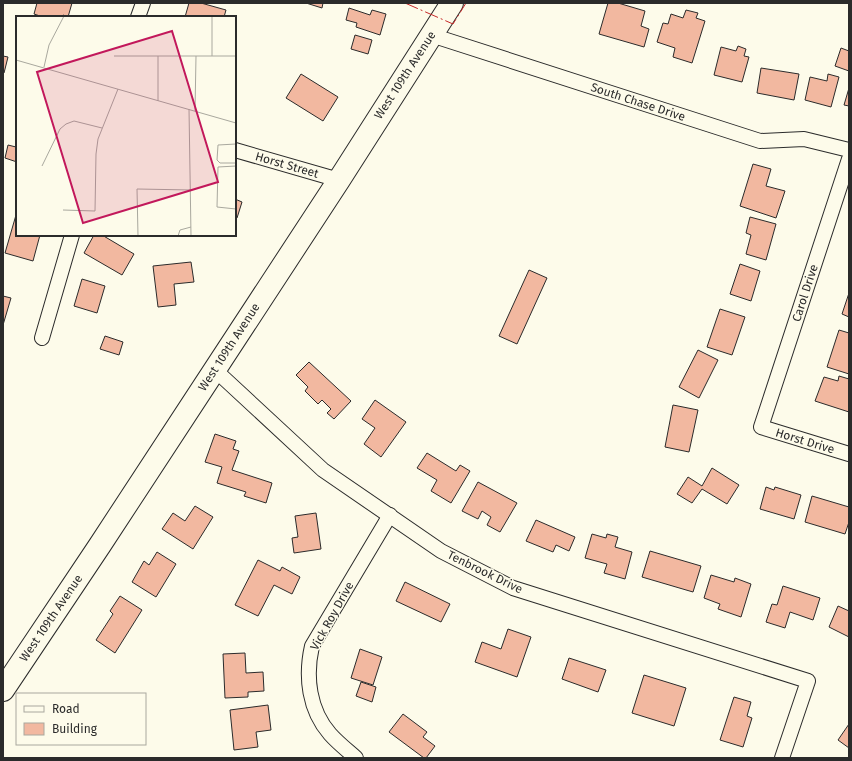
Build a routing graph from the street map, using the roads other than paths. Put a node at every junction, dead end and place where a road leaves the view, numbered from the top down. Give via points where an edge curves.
1 (143, 3) edge
2 (446, 4) edge
3 (138, 16) edge
4 (431, 35) junction
5 (236, 150) edge
6 (849, 150) edge
7 (849, 159) edge
8 (339, 180) junction
9 (72, 236) edge
10 (42, 338) dead end
11 (214, 370) junction
12 (761, 427) joint
13 (849, 454) edge
14 (390, 515) junction
15 (3, 690) edge
16 (356, 758) edge
17 (782, 758) edge

1 - 3 street
2 - 4 main road, West 109th Avenue
4 - 6 street, South Chase Drive via 760,141 804,139
4 - 8 main road, West 109th Avenue
5 - 8 street, Horst Street
7 - 12 street, Carol Drive
8 - 11 main road, West 109th Avenue
9 - 10 street
11 - 14 street, Tenbrook Drive via 323,470
11 - 15 main road, West 109th Avenue
12 - 13 street, Horst Drive
14 - 16 street, Vick Roy Drive via 312,646 309,660 308,678 316,713 330,734
14 - 17 street, Tenbrook Drive via 441,551 513,588 808,681

